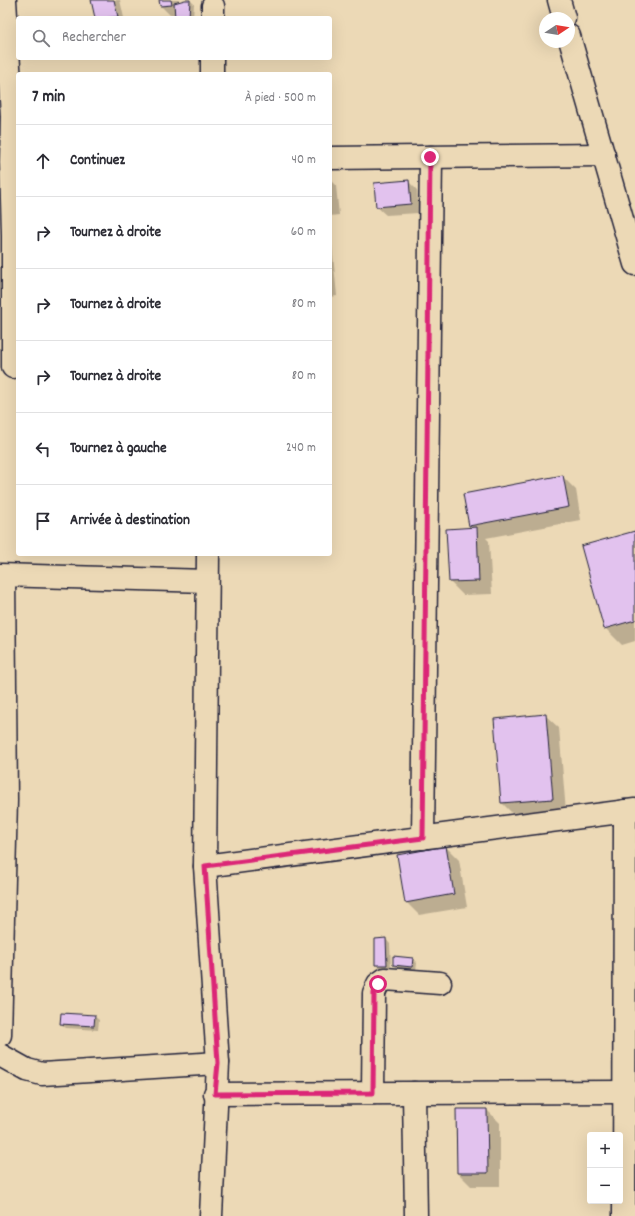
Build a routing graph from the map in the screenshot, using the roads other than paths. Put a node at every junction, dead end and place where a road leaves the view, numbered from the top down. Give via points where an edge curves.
1 (5, 0) edge
2 (558, 0) edge
3 (562, 12) edge
4 (573, 48) edge
5 (212, 60) edge
6 (212, 72) edge
7 (604, 155) junction
8 (430, 157) junction
9 (332, 158) edge
10 (6, 162) edge
11 (635, 264) edge
12 (10, 367) edge
13 (208, 556) edge
14 (2, 576) edge
15 (207, 581) junction
16 (630, 811) edge
17 (423, 838) junction
18 (205, 866) junction
19 (440, 983) dead end
20 (0, 1035) edge
21 (0, 1055) edge
22 (218, 1063) junction
23 (625, 1092) junction
24 (373, 1093) junction
25 (414, 1093) junction
26 (215, 1094) junction
27 (211, 1216) edge
28 (416, 1216) edge
29 (624, 1216) edge

1 - 10 street via 12,116
2 - 3 street
4 - 7 street
5 - 6 street
7 - 8 street
7 - 11 street
8 - 9 street
8 - 17 street
10 - 12 street via 13,235
13 - 15 street
14 - 15 street
14 - 20 street via 6,800
15 - 18 street
16 - 17 street
16 - 23 street
17 - 18 street
18 - 22 street
19 - 24 street via 385,979 378,984 374,993
21 - 22 street via 27,1070 42,1074
22 - 26 street
23 - 25 street
23 - 29 street
24 - 25 street
24 - 26 street
25 - 28 street
26 - 27 street

